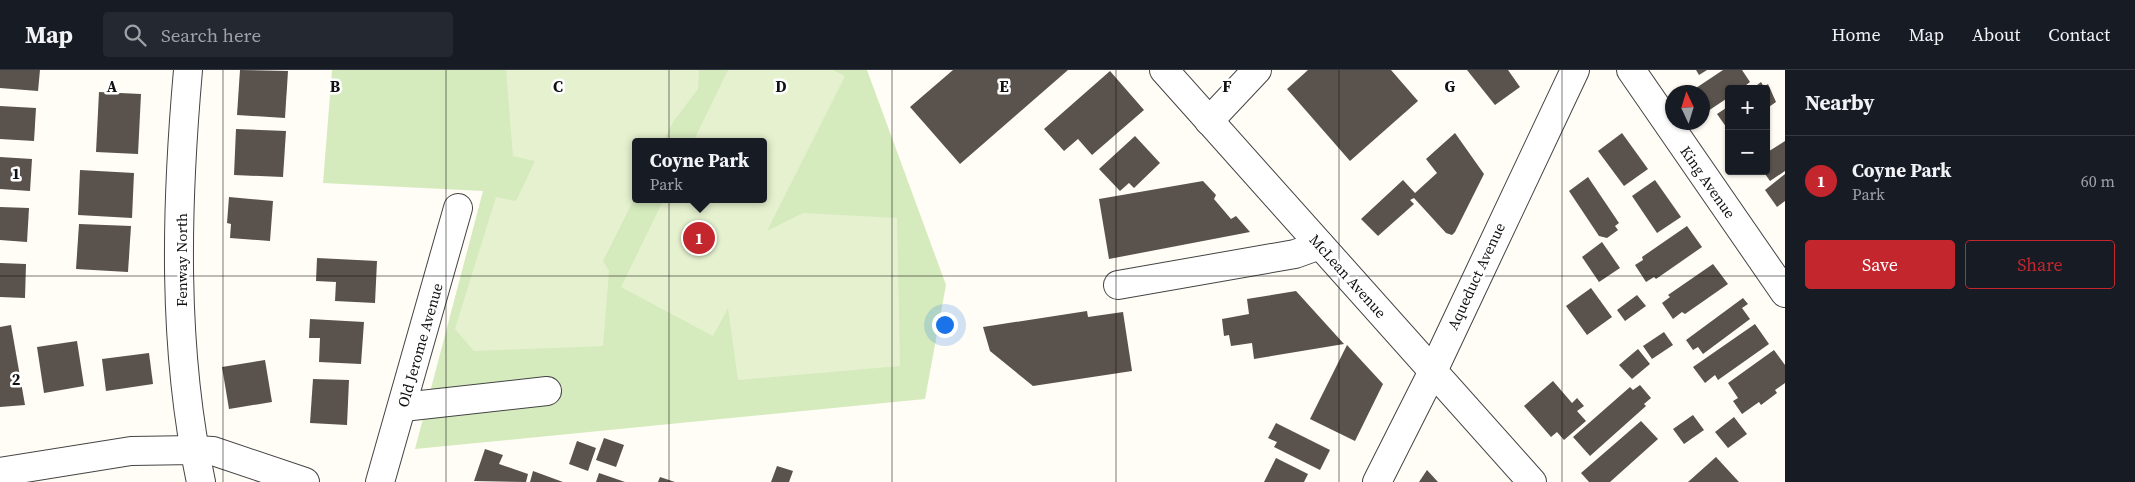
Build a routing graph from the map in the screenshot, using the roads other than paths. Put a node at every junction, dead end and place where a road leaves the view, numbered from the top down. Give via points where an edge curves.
1 (188, 70) edge
2 (1164, 70) edge
3 (1257, 70) edge
4 (1575, 70) edge
5 (1631, 70) edge
6 (1209, 121) junction
7 (458, 208) dead end
8 (1320, 245) junction
9 (1118, 285) dead end
10 (1785, 293) edge
11 (1433, 371) junction
12 (547, 391) dead end
13 (402, 407) junction
14 (194, 450) junction
15 (0, 472) edge
16 (201, 482) edge
17 (305, 482) edge
18 (380, 482) edge
19 (1377, 482) edge
20 (1532, 482) edge

1 - 14 street, Fenway North via 178,270
2 - 6 street, McLean Avenue
3 - 6 street
4 - 11 street, Aqueduct Avenue
5 - 10 street, King Avenue
6 - 8 street, McLean Avenue
7 - 13 street, Old Jerome Avenue
8 - 9 street via 1295,254
8 - 11 street, McLean Avenue
11 - 19 street, Aqueduct Avenue
11 - 20 street, McLean Avenue
12 - 13 street
13 - 18 street, Old Jerome Avenue
14 - 15 street via 131,451
14 - 16 street, Fenway North
14 - 17 street via 213,451

